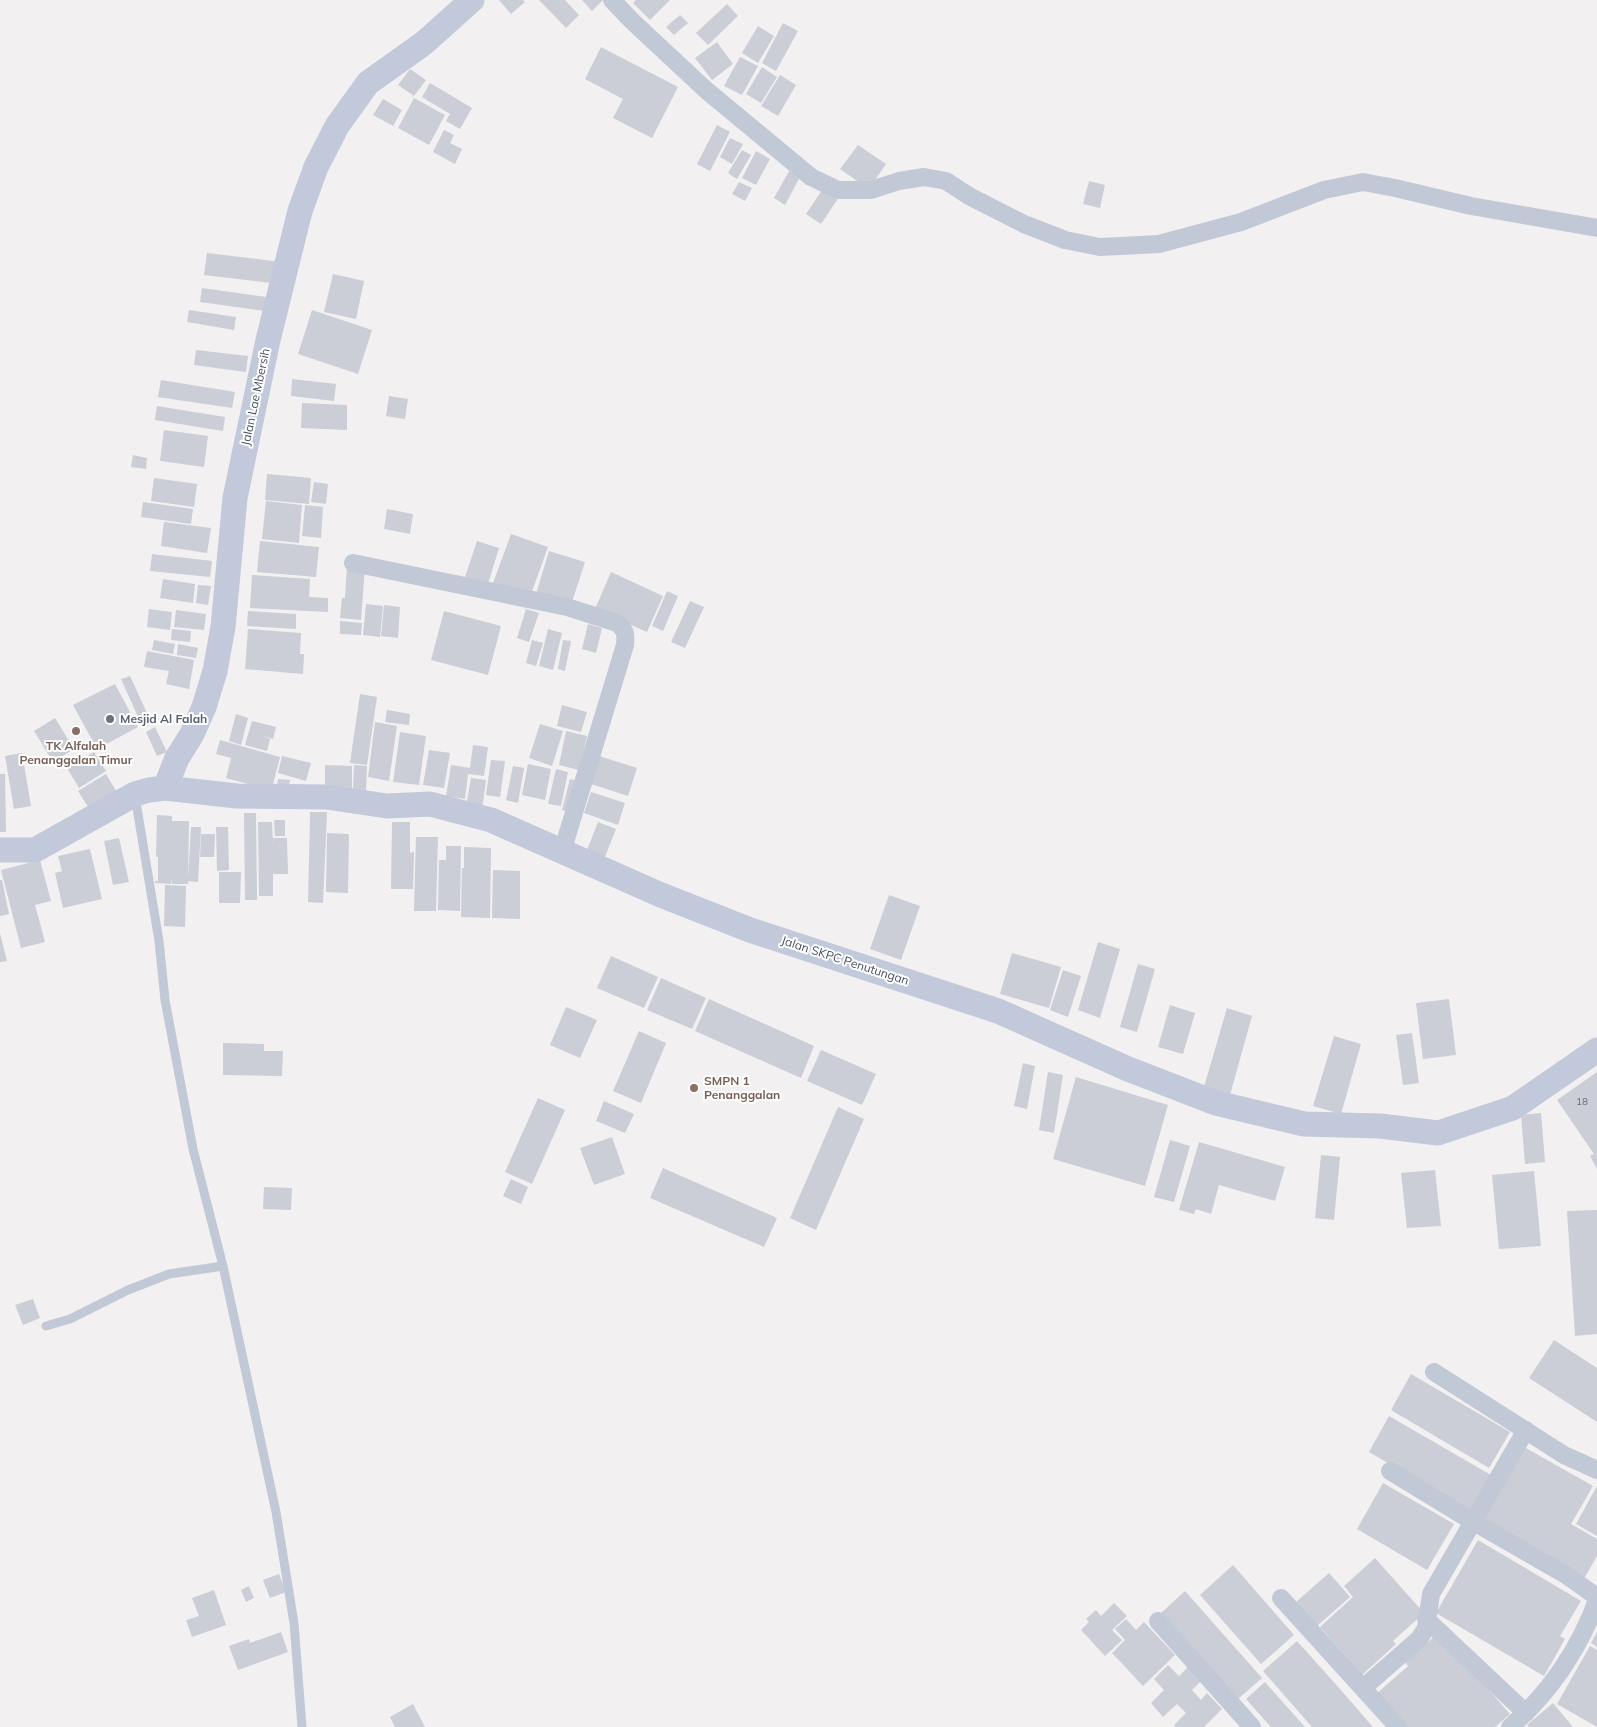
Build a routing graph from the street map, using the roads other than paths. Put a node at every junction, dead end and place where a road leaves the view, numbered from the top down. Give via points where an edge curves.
1 (472, 0) edge
2 (612, 0) edge
3 (1597, 228) edge
4 (353, 563) dead end
5 (165, 788) junction
6 (135, 794) junction
7 (0, 850) edge
8 (562, 852) junction
9 (1597, 1050) edge
10 (223, 1266) junction
11 (46, 1326) dead end
12 (1434, 1372) dead end
13 (1526, 1430) junction
14 (1597, 1470) edge
15 (1390, 1471) dead end
16 (1472, 1521) junction
17 (1281, 1598) dead end
18 (1597, 1599) edge
19 (1426, 1619) junction
20 (1158, 1621) dead end
21 (1364, 1688) junction
22 (1526, 1713) junction
23 (302, 1727) edge
24 (1252, 1727) edge
25 (1398, 1727) edge
26 (1510, 1727) edge

1 - 5 street, Jalan Lae Mbersih via 424,43 368,84 337,126 316,166 300,211 268,340 235,498 223,626 215,671 204,707
2 - 3 street via 706,90 811,177 838,190 871,190 924,176 946,181 1024,224 1065,240 1100,247 1159,244 1241,222 1324,190 1363,182 1472,206
4 - 8 street via 567,607 622,627 626,635 625,645
5 - 6 street, Jalan SKPC Penutungan
5 - 8 street, Jalan SKPC Penutungan via 237,796 326,797 387,806 430,804 491,820
6 - 7 street, Jalan SKPC Penutungan via 35,850
6 - 10 lane via 172,1044 193,1150
8 - 9 street, Jalan SKPC Penutungan via 750,930 998,1011 1128,1069 1216,1103 1304,1124 1380,1126 1438,1133 1513,1108
10 - 11 lane via 169,1274 70,1319
10 - 23 lane via 276,1512 294,1623
12 - 13 street
13 - 14 street via 1564,1455
13 - 16 street
15 - 16 street
16 - 18 street via 1566,1575
16 - 19 street via 1431,1594
17 - 21 street
18 - 22 street via 1592,1616 1569,1656
19 - 21 street via 1426,1628 1419,1639
19 - 22 street
20 - 24 street
21 - 25 street
22 - 26 street

